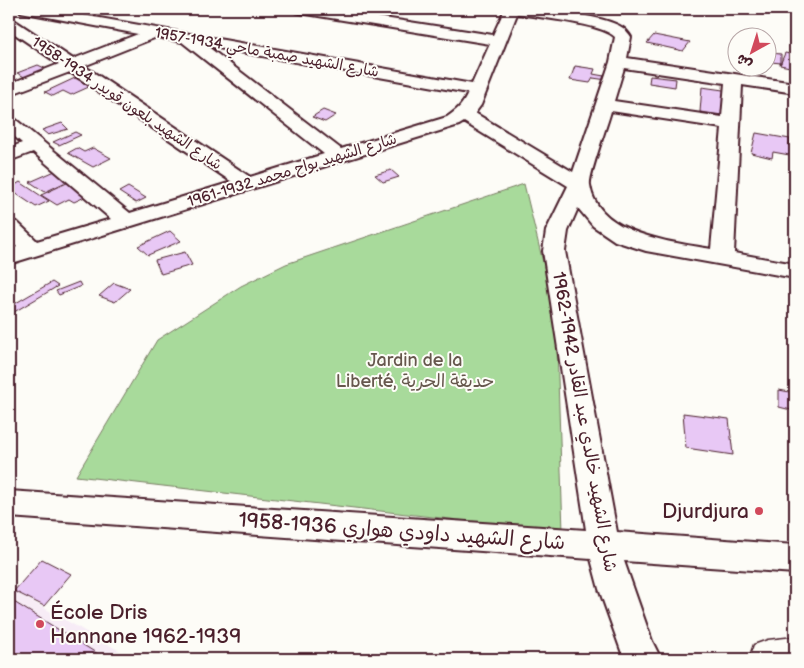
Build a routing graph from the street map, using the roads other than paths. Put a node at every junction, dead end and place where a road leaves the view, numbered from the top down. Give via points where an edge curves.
1 (26, 9) edge
2 (300, 9) edge
3 (513, 9) edge
4 (9, 23) edge
5 (156, 32) junction
6 (184, 37) junction
7 (499, 41) junction
8 (618, 62) junction
9 (72, 65) junction
10 (734, 80) junction
11 (795, 88) edge
12 (9, 90) edge
13 (478, 90) junction
14 (605, 105) junction
15 (464, 114) junction
16 (9, 123) edge
17 (731, 124) junction
18 (35, 145) junction
19 (9, 155) edge
20 (338, 156) junction
21 (246, 183) junction
22 (579, 184) junction
23 (126, 220) junction
24 (9, 227) edge
25 (33, 250) junction
26 (9, 257) edge
27 (722, 258) junction
28 (795, 271) edge
29 (9, 504) edge
30 (604, 546) junction
31 (795, 559) edge
32 (795, 656) edge
33 (643, 659) edge
34 (768, 659) edge

1 - 5 street, شارع الشهيد صمبة ماحي 1934-1957
2 - 7 street
3 - 7 street
3 - 8 street, شارع الشهيد خالدي عبد القادر 1942-1962 via 597,23 618,31 623,37
4 - 9 street, شارع الشهيد بلعون قويدر 1934-1958
5 - 6 street, شارع الشهيد صمبة ماحي 1934-1957
5 - 9 street
6 - 13 street, شارع الشهيد صمبة ماحي 1934-1957
6 - 20 street
7 - 13 street
8 - 10 street
8 - 14 street, شارع الشهيد خالدي عبد القادر 1942-1962
9 - 12 street
9 - 21 street, شارع الشهيد بلعون قويدر 1934-1958
10 - 11 street
10 - 17 street
13 - 15 street
14 - 17 street
14 - 22 street, شارع الشهيد خالدي عبد القادر 1942-1962
15 - 20 street, شارع الشهيد بواح محمد 1932-1961 via 438,126
15 - 22 street
16 - 18 street
17 - 27 street
18 - 19 street
18 - 23 street
20 - 21 street, شارع الشهيد بواح محمد 1932-1961
21 - 23 street, شارع الشهيد بواح محمد 1932-1961
22 - 27 street via 587,206 601,221 623,236 654,246
22 - 30 street, شارع الشهيد خالدي عبد القادر 1942-1962 via 557,231 554,250
23 - 25 street, شارع الشهيد بواح محمد 1932-1961
24 - 25 street
25 - 26 street, شارع الشهيد بواح محمد 1932-1961
27 - 28 street
29 - 30 street, شارع الشهيد داودي هواري 1936-1958
30 - 31 street, شارع الشهيد داودي هواري 1936-1958
30 - 33 street, شارع الشهيد خالدي عبد القادر 1942-1962 via 616,589
32 - 34 main road

